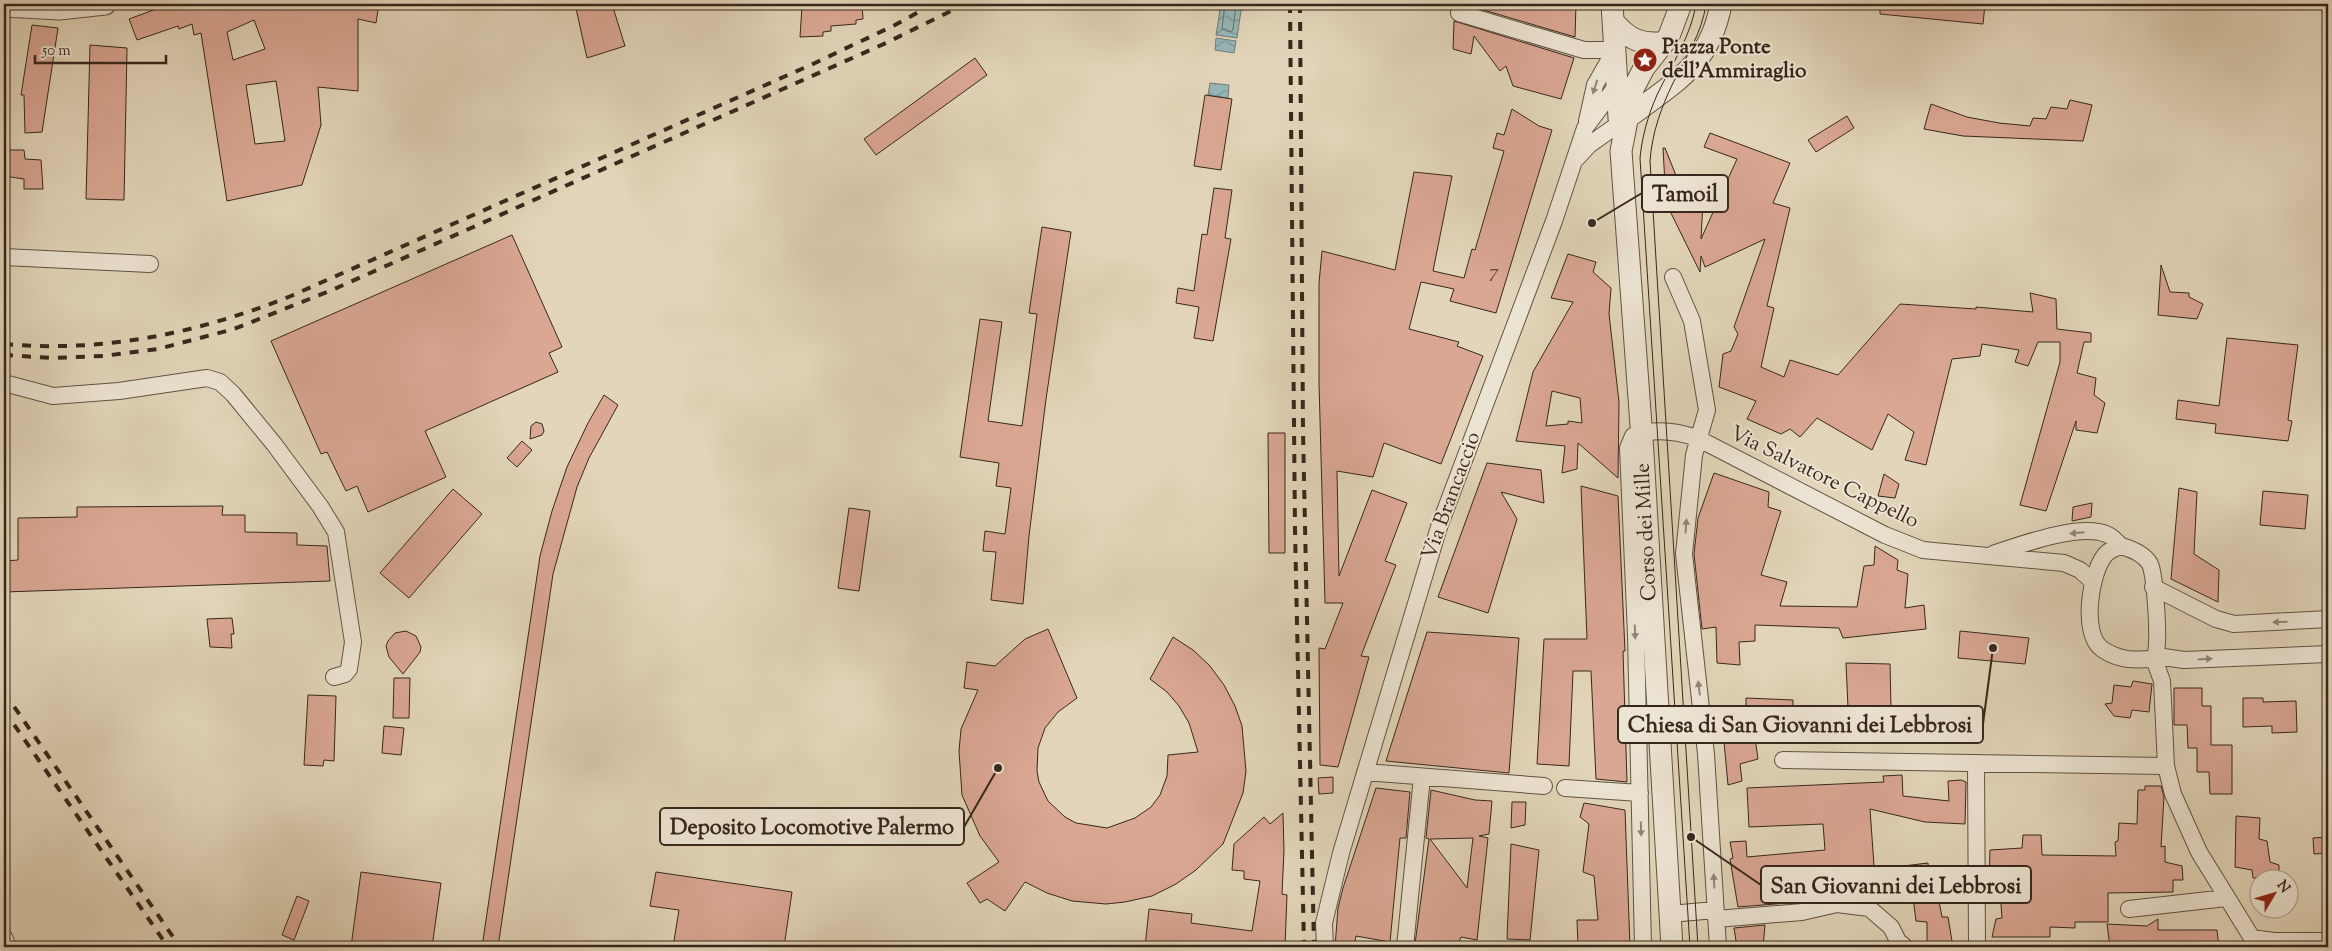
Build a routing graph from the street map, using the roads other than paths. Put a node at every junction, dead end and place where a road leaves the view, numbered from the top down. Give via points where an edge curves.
1 (105, 4) edge
2 (1681, 4) edge
3 (1721, 4) edge
4 (4, 6) edge
5 (1613, 12) edge
6 (1459, 13) dead end
7 (1665, 42) junction
8 (1615, 50) junction
9 (1618, 85) junction
10 (1624, 121) junction
11 (1585, 128) junction
12 (1574, 162) junction
13 (4, 257) edge
14 (150, 264) dead end
15 (1672, 277) dead end
16 (4, 383) edge
17 (1641, 433) junction
18 (1698, 438) junction
19 (2121, 546) junction
20 (1991, 555) junction
21 (2093, 582) junction
22 (2153, 587) junction
23 (2328, 619) edge
24 (2328, 654) edge
25 (2155, 658) junction
26 (334, 677) dead end
27 (1783, 760) dead end
28 (1976, 763) junction
29 (2166, 766) junction
30 (1365, 772) junction
31 (1422, 777) junction
32 (1544, 786) dead end
33 (1565, 788) dead end
34 (1640, 793) junction
35 (2226, 898) junction
36 (2129, 909) dead end
37 (1670, 914) junction
38 (1716, 914) junction
39 (4, 937) edge
40 (2328, 941) edge
41 (2252, 942) edge
42 (8, 947) edge
43 (1325, 947) edge
44 (1405, 947) edge
45 (1643, 947) edge
46 (1672, 947) edge
47 (1718, 947) edge
48 (1905, 947) edge
49 (1977, 947) edge

1 - 4 street via 59,9
2 - 7 street
3 - 10 street via 1711,40 1694,64
5 - 7 street via 1622,32 1639,42 1650,45
5 - 8 street
6 - 8 street via 1584,50
7 - 10 street via 1639,77
8 - 9 street
8 -> 11 street via 1595,85
9 - 10 street
9 - 11 street, Via Brancaccio
10 - 12 street via 1589,145
10 - 17 street, Corso dei Mille via 1621,151
11 - 12 street, Via Brancaccio
12 - 30 street, Via Brancaccio via 1439,527
13 - 14 street
15 - 18 street via 1692,321 1706,410
16 - 26 street via 53,396 119,391 208,378 225,386 274,444 336,532 353,642 349,669 345,674
17 - 18 street, Via Salvatore Cappello via 1680,433
17 -> 34 street via 1633,436 1628,448
17 - 37 street, Corso dei Mille
18 - 20 street, Via Salvatore Cappello via 1885,535 1923,550
38 -> 18 street via 1706,754 1684,554
19 -> 20 street, Via Salvatore Cappello via 2108,534 2079,532 2055,535
19 - 21 street via 2104,556
19 - 22 street, Via Salvatore Cappello via 2141,555 2150,565
20 - 21 street, Via Salvatore Cappello via 2064,563 2080,570
21 - 25 street via 2089,624 2093,638 2101,648 2126,660
23 -> 22 street via 2234,624 2216,619
22 - 25 street, Via Salvatore Cappello
25 -> 24 street via 2184,660
25 - 29 street, Via Salvatore Cappello via 2162,681
27 - 28 street
28 - 29 street
28 - 49 street
29 - 35 street, Via Salvatore Cappello via 2173,794 2199,852
30 - 31 street
30 - 43 street, Via Brancaccio via 1324,923
31 - 32 street
31 - 44 street
33 - 34 street
34 -> 45 street
35 - 36 street
35 - 41 street, Via Salvatore Cappello
37 - 38 street
37 - 46 street, Corso dei Mille
38 - 47 street
38 - 48 street via 1802,912 1837,904 1869,908 1891,927
39 - 42 street
40 - 41 street

